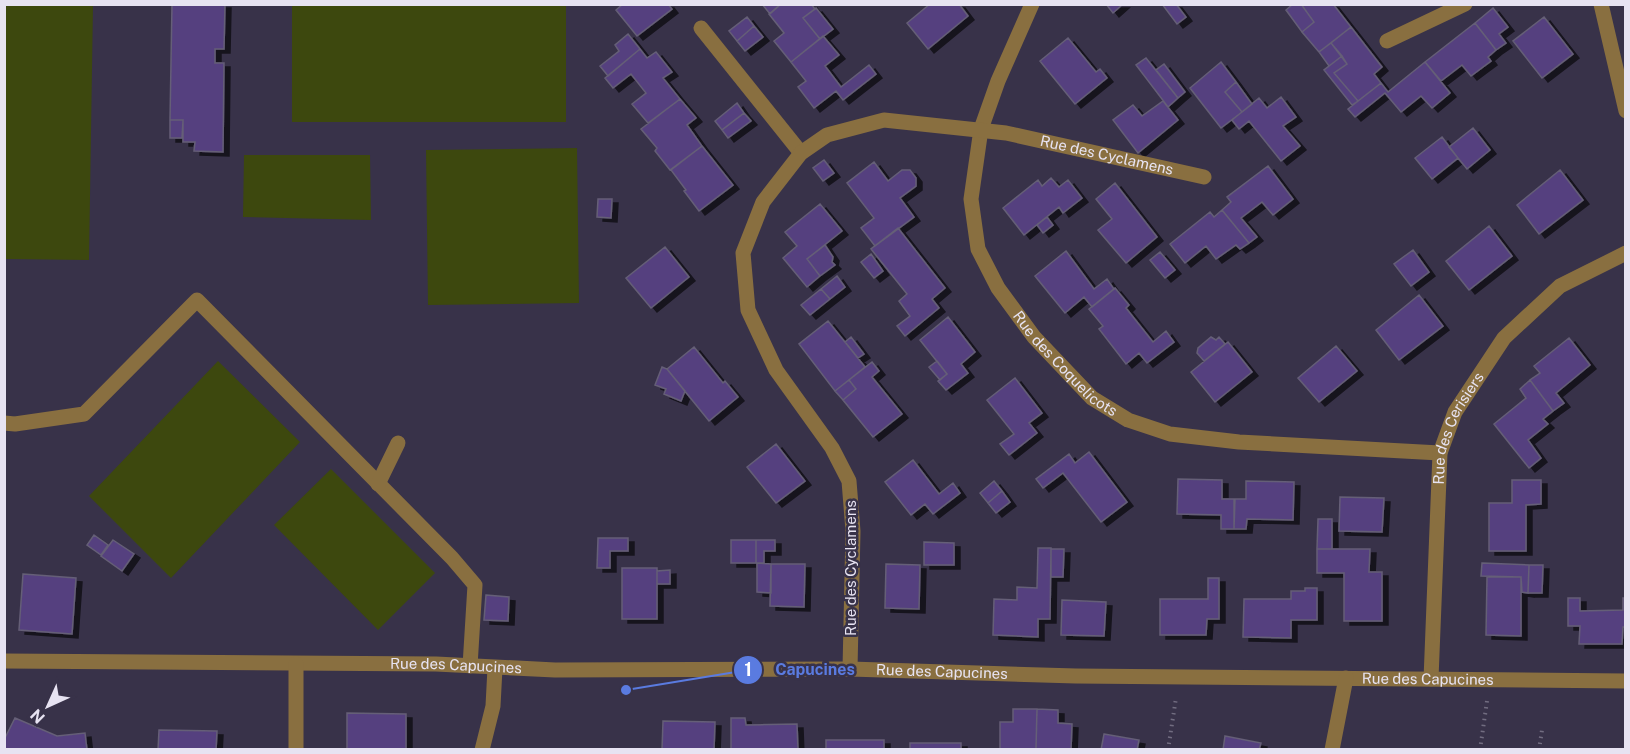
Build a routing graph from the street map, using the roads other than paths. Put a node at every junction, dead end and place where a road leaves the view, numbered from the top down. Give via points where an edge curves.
1 (1032, 4) edge
2 (1465, 4) edge
3 (1601, 4) edge
4 (701, 28) dead end
5 (1387, 41) dead end
6 (1626, 111) edge
7 (981, 129) junction
8 (801, 153) junction
9 (1204, 177) dead end
10 (1626, 253) edge
11 (4, 423) edge
12 (398, 443) dead end
13 (1440, 453) junction
14 (378, 484) junction
15 (4, 661) edge
16 (296, 664) junction
17 (470, 666) junction
18 (495, 668) junction
19 (850, 669) junction
20 (1346, 678) junction
21 (1431, 679) junction
22 (1626, 681) edge
23 (296, 750) edge
24 (482, 750) edge
25 (1332, 750) edge

1 - 7 street, Rue des Coquelicots
2 - 5 street
3 - 6 street
4 - 8 street
7 - 8 street, Rue des Cyclamens via 884,120 827,135
7 - 9 street, Rue des Cyclamens
7 - 13 street, Rue des Coquelicots via 971,199 978,249 998,288 1034,337 1092,398 1128,420 1170,434 1239,442
8 - 19 street, Rue des Cyclamens via 762,202 743,253 748,310 776,370 832,448 849,482 854,531
10 - 13 street, Rue des Cerisiers via 1560,286 1504,339 1455,412
11 - 14 street via 84,414 197,300
12 - 14 street
13 - 21 street, Rue des Cerisiers
14 - 17 street via 475,585
15 - 16 street, Rue des Capucines
16 - 17 street, Rue des Capucines
16 - 23 street
17 - 18 street, Rue des Capucines
18 - 19 street, Rue des Capucines
18 - 24 street via 493,706
19 - 20 street, Rue des Capucines
20 - 21 street, Rue des Capucines
20 - 25 street
21 - 22 street, Rue des Capucines

